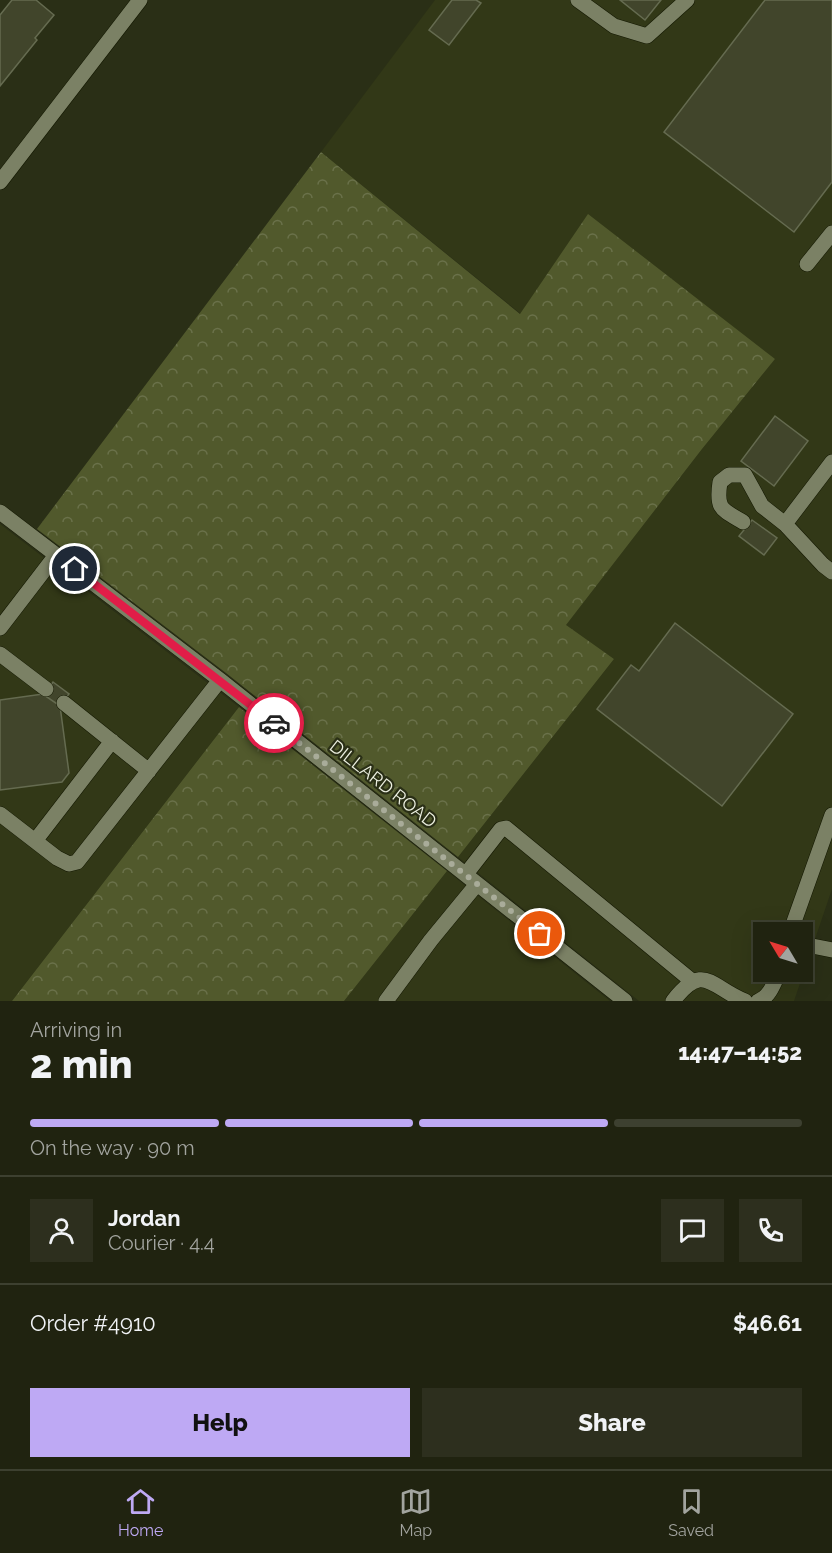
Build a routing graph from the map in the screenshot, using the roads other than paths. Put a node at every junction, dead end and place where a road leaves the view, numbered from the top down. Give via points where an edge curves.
1 (140, 0) edge
2 (578, 0) edge
3 (687, 0) edge
4 (0, 182) edge
5 (832, 233) edge
6 (807, 264) dead end
7 (832, 462) edge
8 (0, 512) edge
9 (743, 522) dead end
10 (785, 524) junction
11 (56, 555) junction
12 (831, 568) edge
13 (0, 628) edge
14 (0, 654) edge
15 (220, 680) junction
16 (46, 689) dead end
17 (64, 703) dead end
18 (112, 741) junction
19 (149, 771) junction
20 (0, 813) edge
21 (832, 815) edge
22 (35, 841) junction
23 (471, 879) junction
24 (794, 922) edge
25 (813, 946) edge
26 (832, 950) edge
27 (692, 981) junction
28 (774, 982) edge
29 (386, 1001) edge
30 (625, 1001) edge
31 (673, 1001) edge
32 (745, 1001) edge
33 (758, 1001) edge

1 - 4 street
2 - 3 street via 614,26 647,36
5 - 6 street
7 - 10 street
8 - 11 street, DILLARD ROAD
9 - 10 street via 721,509 717,500 720,482 729,475 745,475 762,506
10 - 12 street
11 - 13 street
11 - 15 street, DILLARD ROAD
14 - 16 street
15 - 19 street
15 - 23 street, DILLARD ROAD
17 - 18 street
18 - 19 street
18 - 22 street
19 - 22 street via 77,862 69,864
20 - 22 street
21 - 24 street
23 - 27 street via 501,829 506,828
23 - 29 street
23 - 30 street, DILLARD ROAD
25 - 26 street
27 - 31 street
27 - 32 street via 702,979 716,984
28 - 33 street

